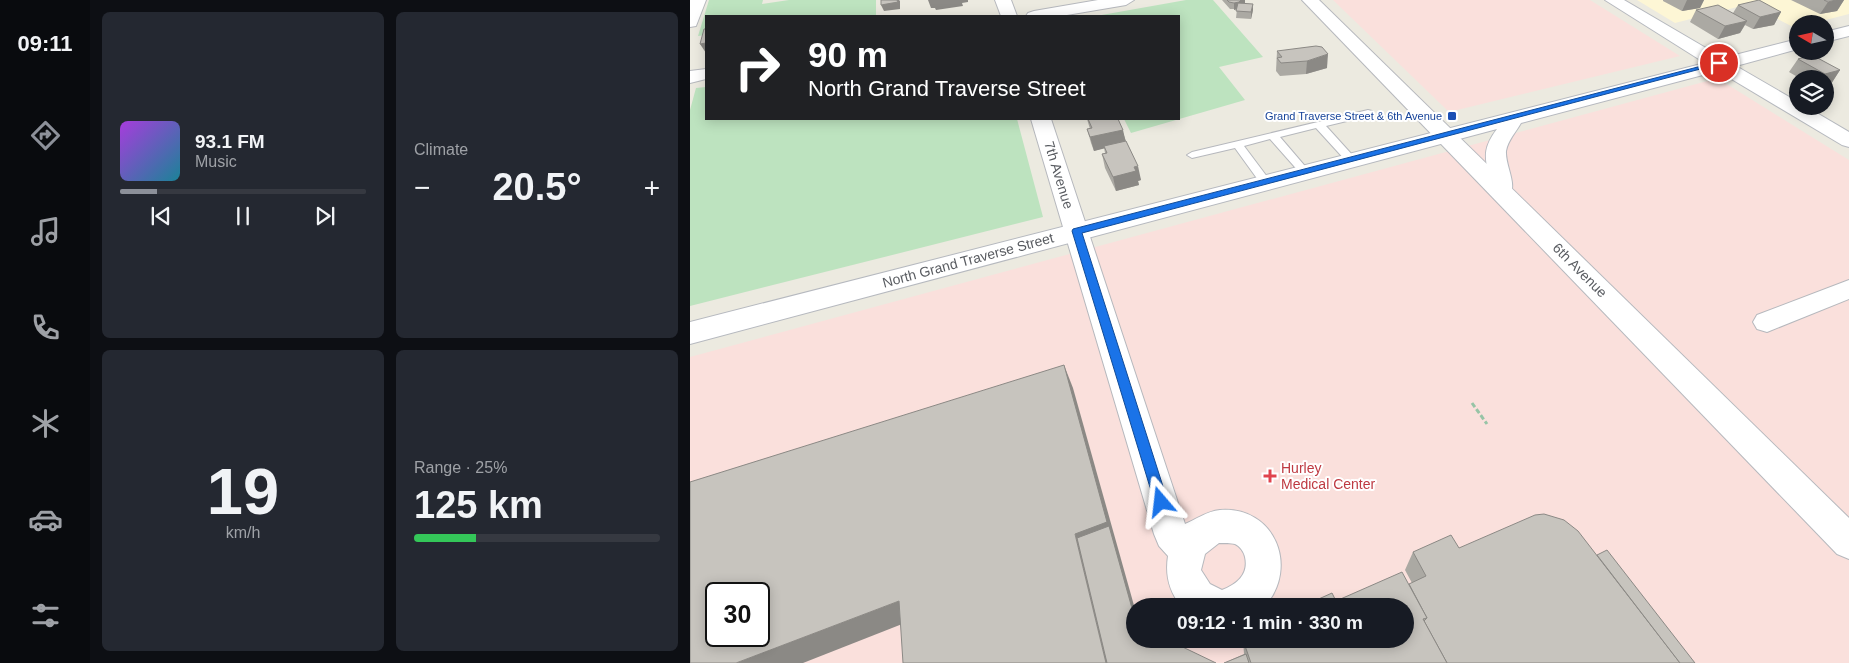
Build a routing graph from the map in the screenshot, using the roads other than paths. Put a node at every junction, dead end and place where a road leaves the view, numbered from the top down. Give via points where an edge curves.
1 (698, 0) edge
2 (1004, 0) edge
3 (1126, 0) edge
4 (1310, 0) edge
5 (1613, 0) edge
6 (1009, 15) edge
7 (1040, 15) edge
8 (690, 22) edge
9 (1849, 31) edge
10 (1834, 35) edge
11 (1789, 46) edge
12 (1719, 63) junction
13 (705, 74) edge
14 (690, 77) edge
15 (1368, 113) dead end
16 (1513, 117) junction
17 (1041, 120) edge
18 (1319, 125) junction
19 (1273, 136) junction
20 (1445, 136) junction
21 (1849, 141) edge
22 (1238, 144) junction
23 (1192, 155) dead end
24 (1351, 160) junction
25 (1305, 172) junction
26 (1265, 182) junction
27 (1501, 192) junction
28 (1076, 231) junction
29 (1849, 289) edge
30 (1767, 322) dead end
31 (690, 333) edge
32 (1849, 542) edge
33 (1187, 549) junction
34 (1196, 598) edge
35 (1247, 598) edge

1 - 8 street
2 - 6 street
3 - 7 street
4 - 20 street, 6th Avenue
5 - 12 street
9 - 10 street
11 - 12 street, North Grand Traverse Street
12 - 16 street, North Grand Traverse Street
12 - 21 street
13 - 14 street
15 - 18 lane
16 - 20 street, North Grand Traverse Street
16 - 27 street via 1499,138 1495,152
17 - 28 street, 7th Avenue
18 - 19 lane
18 - 24 lane
19 - 22 lane
19 - 25 lane
20 - 24 street, North Grand Traverse Street
20 - 27 street, 6th Avenue
22 - 23 lane
22 - 26 lane
24 - 25 street, North Grand Traverse Street
25 - 26 street, North Grand Traverse Street
26 - 28 street, North Grand Traverse Street
27 - 32 street, 6th Avenue
28 - 31 street, North Grand Traverse Street
28 - 33 street, 7th Avenue via 1171,534
29 - 30 street
33 - 34 street via 1183,568 1185,581
33 - 35 street via 1200,534 1218,526 1237,528 1254,538 1264,561 1261,582

